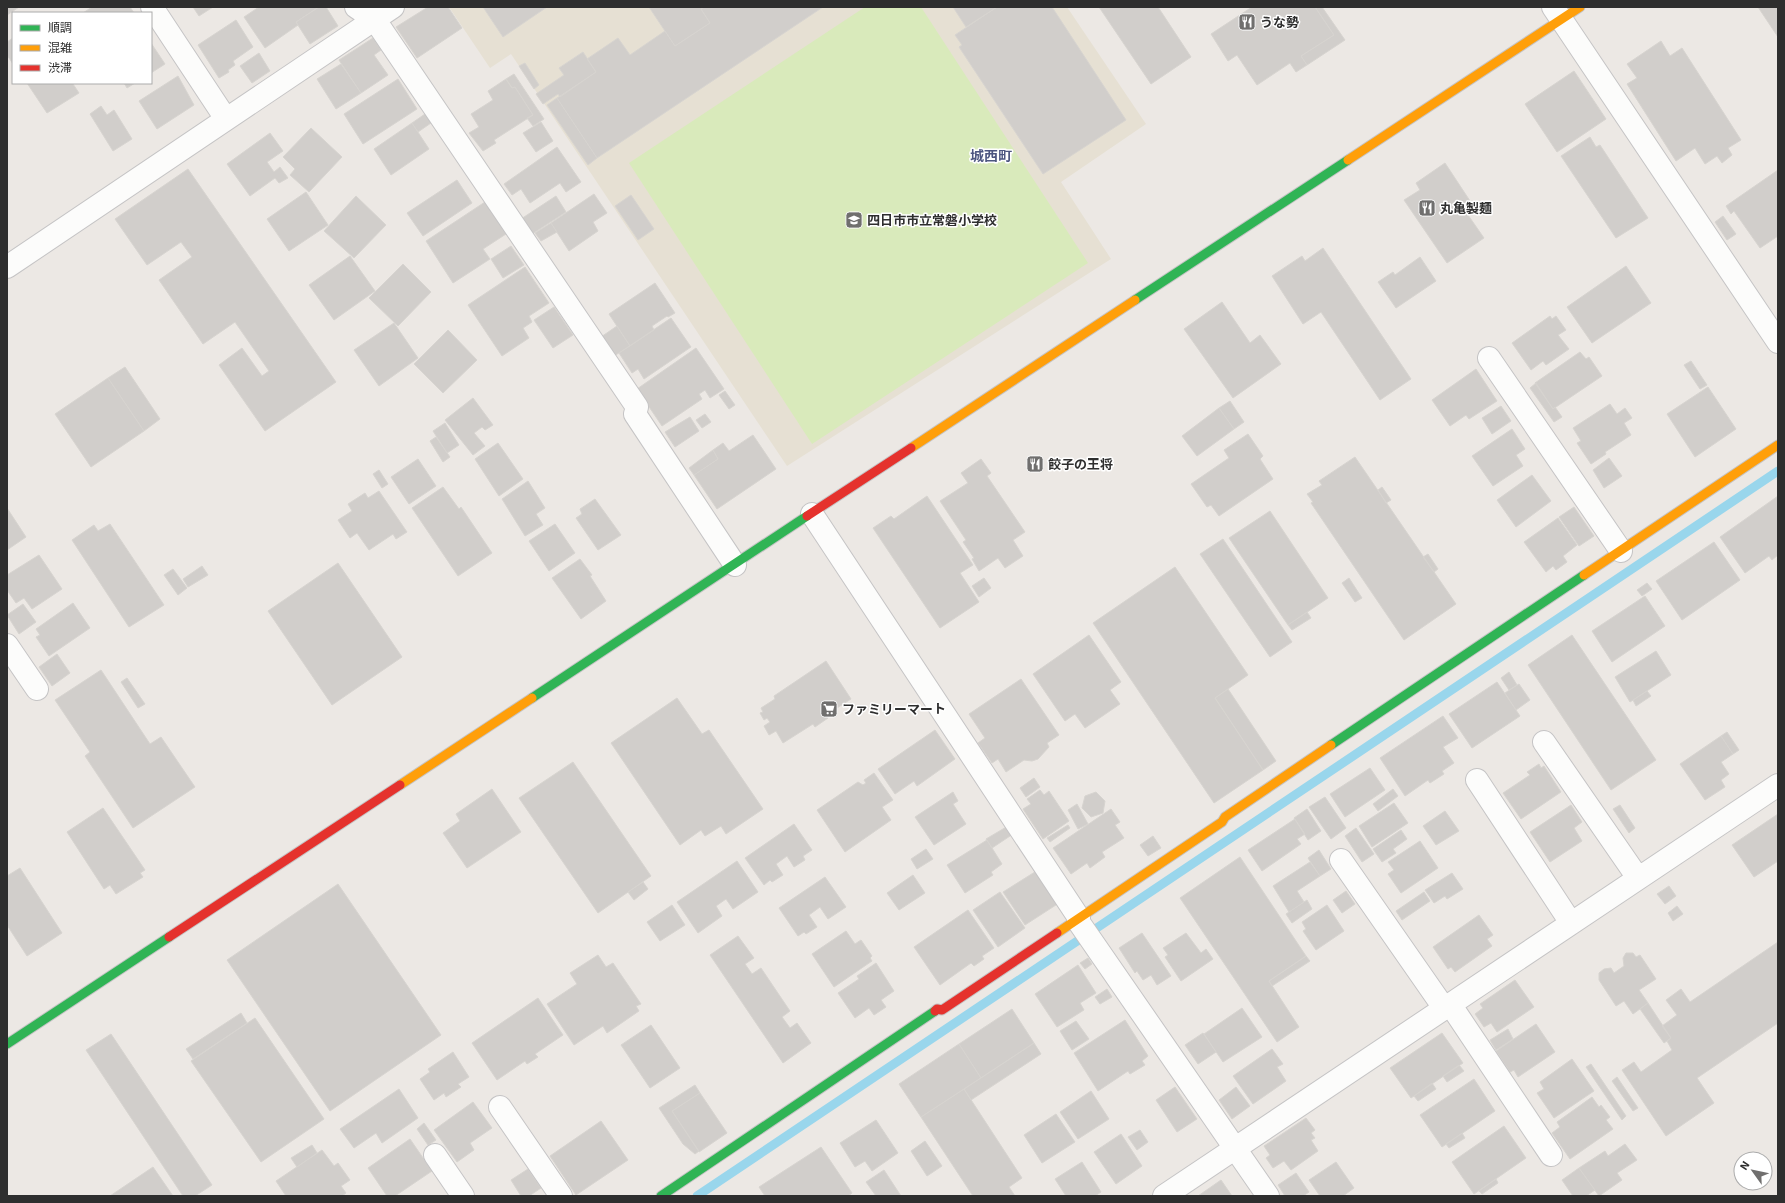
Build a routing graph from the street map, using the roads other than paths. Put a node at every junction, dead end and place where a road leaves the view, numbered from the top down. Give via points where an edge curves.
1 (152, 7) edge
2 (356, 7) edge
3 (393, 7) edge
4 (1580, 7) edge
5 (1558, 13) edge
6 (375, 20) junction
7 (226, 119) junction
8 (7, 266) edge
9 (1778, 342) edge
10 (1489, 358) dead end
11 (1778, 445) edge
12 (812, 514) junction
13 (1621, 551) junction
14 (735, 565) junction
15 (7, 645) edge
16 (37, 689) dead end
17 (1544, 742) dead end
18 (1477, 780) dead end
19 (1778, 785) edge
20 (1341, 860) dead end
21 (1638, 878) junction
22 (1078, 920) junction
23 (1571, 923) junction
24 (1447, 1006) junction
25 (7, 1044) edge
26 (500, 1107) dead end
27 (1236, 1148) junction
28 (435, 1155) dead end
29 (1551, 1155) dead end
30 (463, 1196) edge
31 (561, 1196) edge
32 (661, 1196) edge
33 (1164, 1196) edge
34 (1268, 1196) edge

1 - 7 street
2 - 6 street
3 - 6 street
4 - 5 street
5 - 9 street
5 - 12 street
6 - 7 street
6 - 14 street via 637,407 635,414
7 - 8 street
10 - 13 street
11 - 13 street
12 - 14 street
12 - 22 street
13 - 22 street via 1225,817 1222,822
14 - 25 street
15 - 16 street
17 - 21 street
18 - 23 street
19 - 21 street
20 - 24 street
21 - 23 street
22 - 27 street
22 - 32 street via 942,1010 937,1009
23 - 24 street
24 - 27 street
24 - 29 street
26 - 31 street
27 - 33 street
27 - 34 street
28 - 30 street

